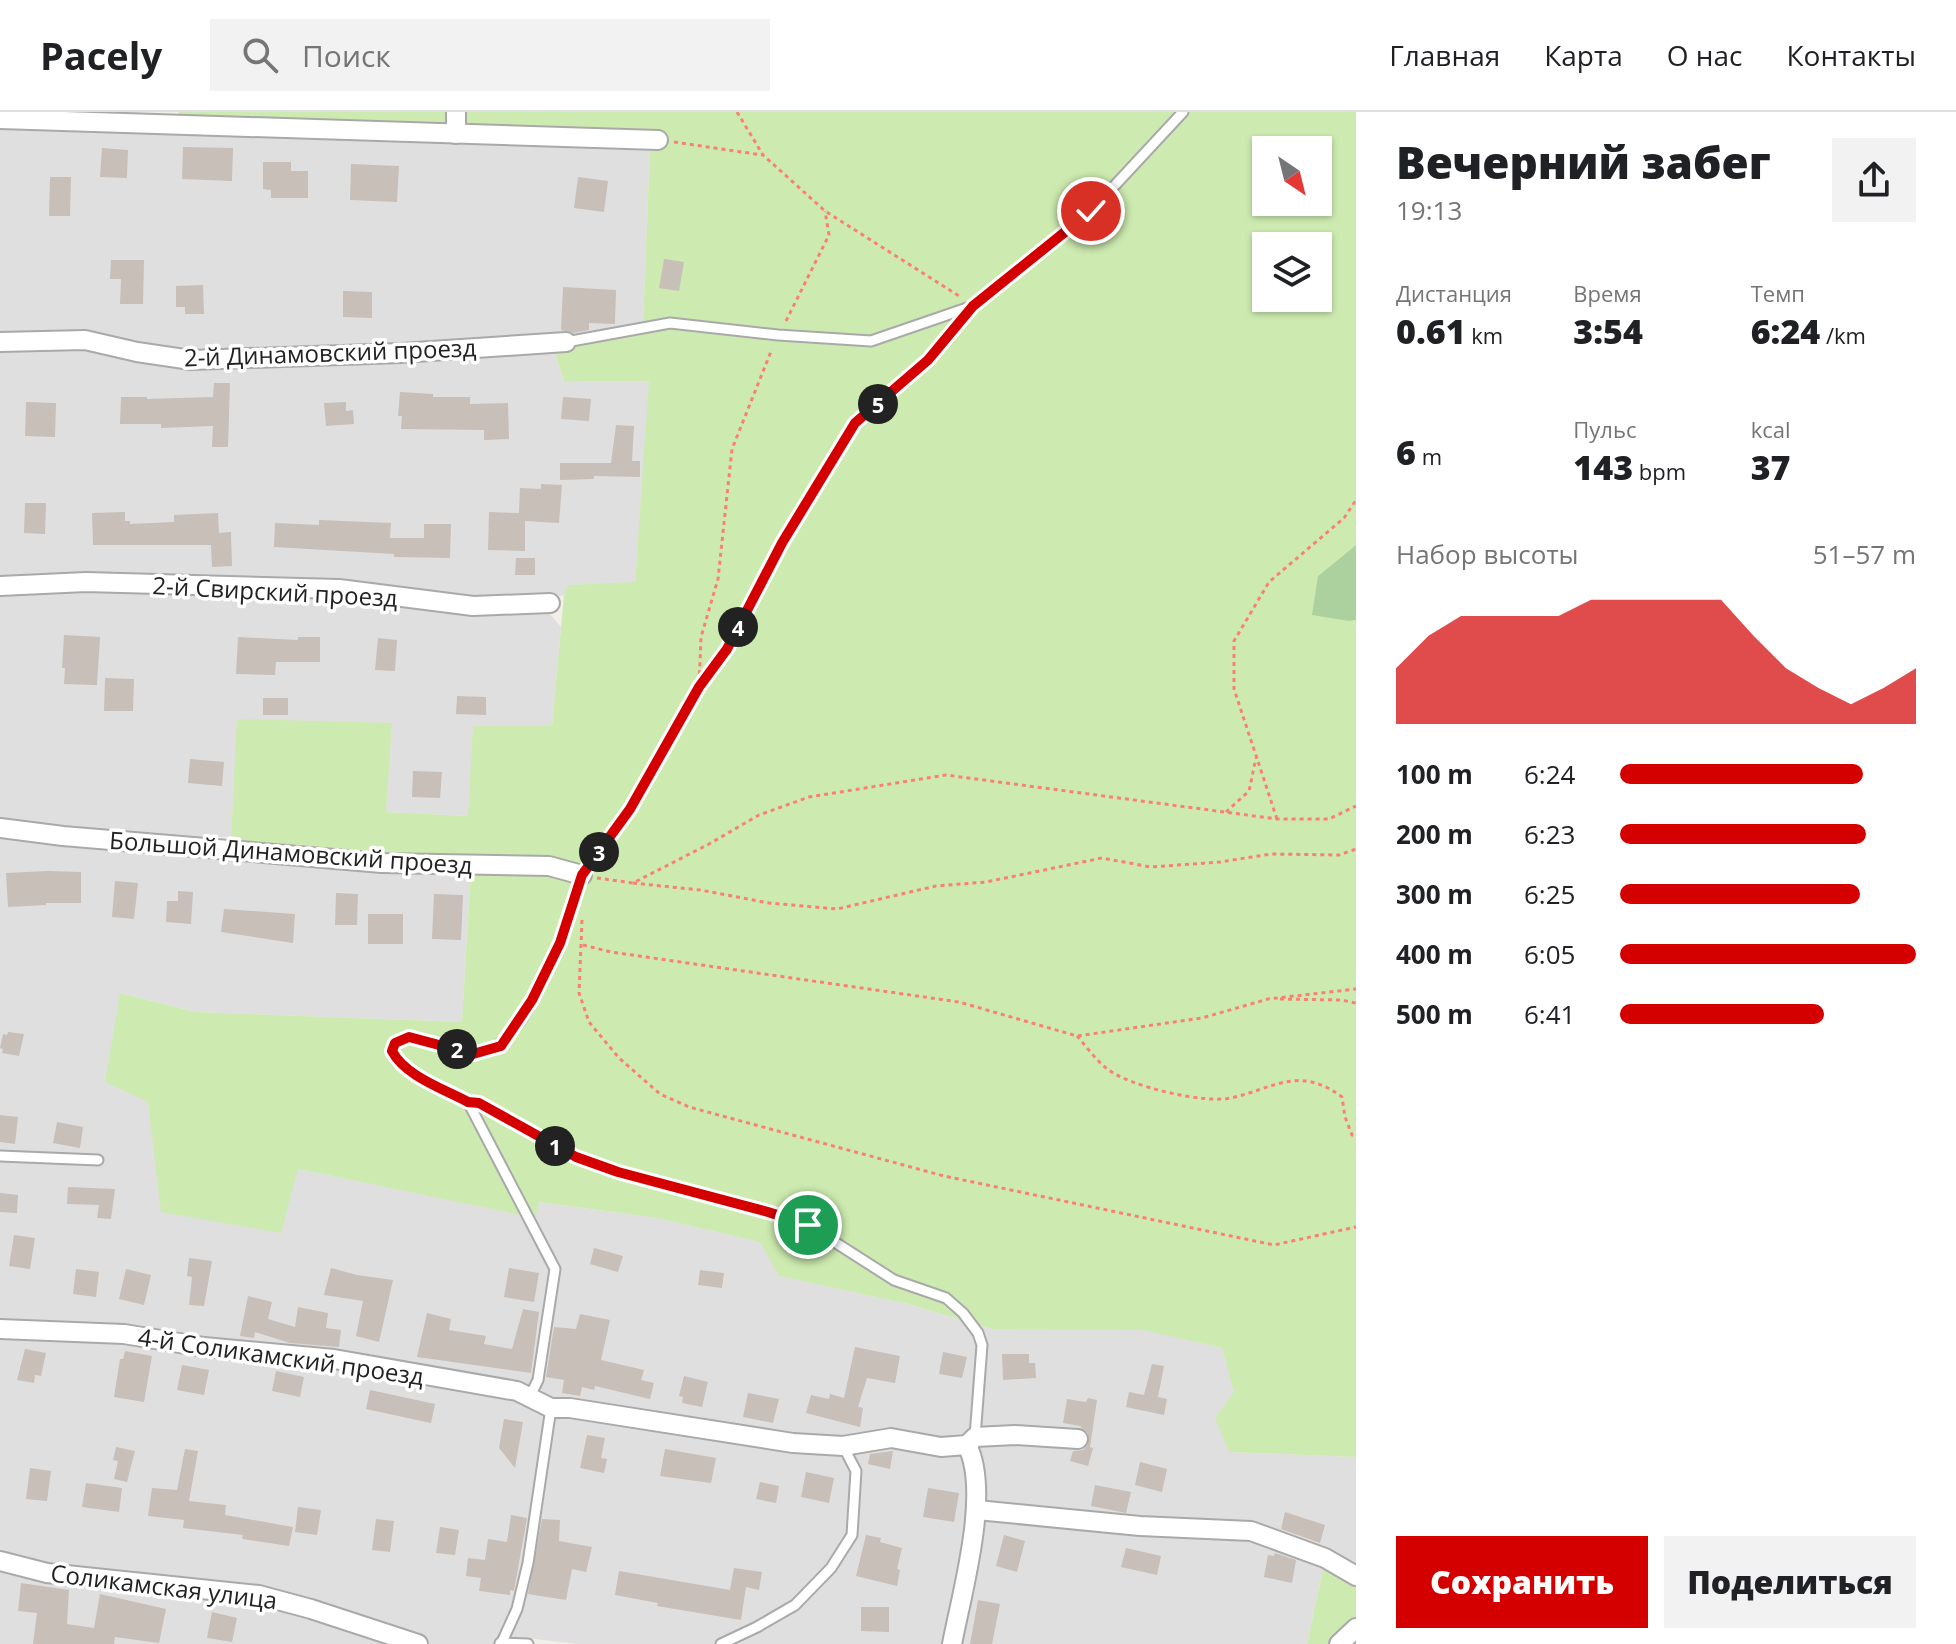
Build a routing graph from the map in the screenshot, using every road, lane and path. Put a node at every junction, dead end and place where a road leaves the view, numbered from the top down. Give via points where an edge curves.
1 (456, 112) edge
2 (737, 112) edge
3 (1183, 112) edge
4 (0, 119) edge
5 (185, 119) edge
6 (456, 134) junction
7 (658, 140) joint
8 (763, 155) junction
9 (825, 211) junction
10 (973, 306) junction
11 (778, 335) junction
12 (0, 342) edge
13 (566, 342) joint
14 (1356, 500) edge
15 (0, 586) edge
16 (550, 603) dead end
17 (699, 687) junction
18 (1256, 758) junction
19 (1355, 808) edge
20 (1226, 812) junction
21 (1277, 819) junction
22 (0, 828) edge
23 (1356, 849) edge
24 (582, 875) junction
25 (633, 883) junction
26 (582, 917) dead end
27 (583, 945) junction
28 (1356, 989) edge
29 (1268, 999) junction
30 (1356, 1003) edge
31 (1077, 1036) junction
32 (468, 1102) junction
33 (1356, 1137) edge
34 (0, 1156) edge
35 (98, 1160) dead end
36 (1356, 1227) edge
37 (0, 1329) edge
38 (530, 1396) junction
39 (551, 1408) junction
40 (1078, 1439) dead end
41 (971, 1441) junction
42 (843, 1446) junction
43 (977, 1510) junction
44 (0, 1561) edge
45 (1356, 1576) edge
46 (1356, 1628) edge
47 (400, 1641) edge
48 (501, 1643) edge
49 (418, 1644) edge
50 (528, 1644) edge
51 (721, 1644) edge
52 (952, 1644) edge
53 (1339, 1644) edge

1 - 6 street
2 - 8 path
3 - 10 lane via 1091,211
4 - 5 street
5 - 6 street
6 - 7 street
7 - 8 path
8 - 9 path
9 - 10 path
9 - 11 path via 829,235
10 - 11 lane via 871,341
10 - 17 path via 928,360 855,423 782,543 727,649
11 - 13 lane via 670,323
11 - 17 path via 732,449 718,579 701,637
12 - 13 street, 2-й Динамовский проезд via 85,340 191,360
14 - 18 path via 1344,518 1269,582 1234,641 1234,689
15 - 16 street, 2-й Свирский проезд via 86,582 339,589 473,606
17 - 24 path via 630,809
18 - 20 path via 1249,791
18 - 21 path
19 - 21 path via 1329,819
20 - 21 path
20 - 25 path via 946,775 809,797 759,815
22 - 24 street, Большой Динамовский проезд via 382,863 549,866
23 - 25 path via 1339,855 1271,854 1151,867 1102,858 837,909
24 - 25 path
24 - 32 lane via 554,956 501,1046 473,1054 409,1037 395,1043 397,1061
26 - 27 path
27 - 31 path via 959,1002
27 - 36 path via 579,993 589,1022 660,1094 689,1107 944,1176 1274,1245
28 - 29 path
29 - 30 path
29 - 31 path via 1202,1018
31 - 33 path via 1108,1070 1168,1094 1228,1099 1291,1079 1327,1085 1342,1097
32 - 38 lane via 555,1269 538,1380
32 - 41 lane via 479,1103 576,1157 808,1225 894,1280 946,1298 963,1313 982,1345
34 - 35 lane
37 - 38 street, 4-й Соликамский проезд via 124,1334 334,1359
38 - 39 street, 4-й Соликамский проезд
39 - 42 street, 4-й Соликамский проезд
39 - 48 lane via 528,1563 517,1609
40 - 41 street, 4-й Соликамский проезд via 1015,1435
41 - 42 street, 4-й Соликамский проезд via 941,1447 891,1438
41 - 43 street
42 - 51 lane via 856,1471 852,1535 831,1568 795,1605
43 - 45 street via 1251,1531 1325,1558
43 - 52 street
44 - 47 street, Соликамская улица via 47,1573 259,1595
46 - 53 street
47 - 49 street, Соликамская улица
48 - 50 lane

